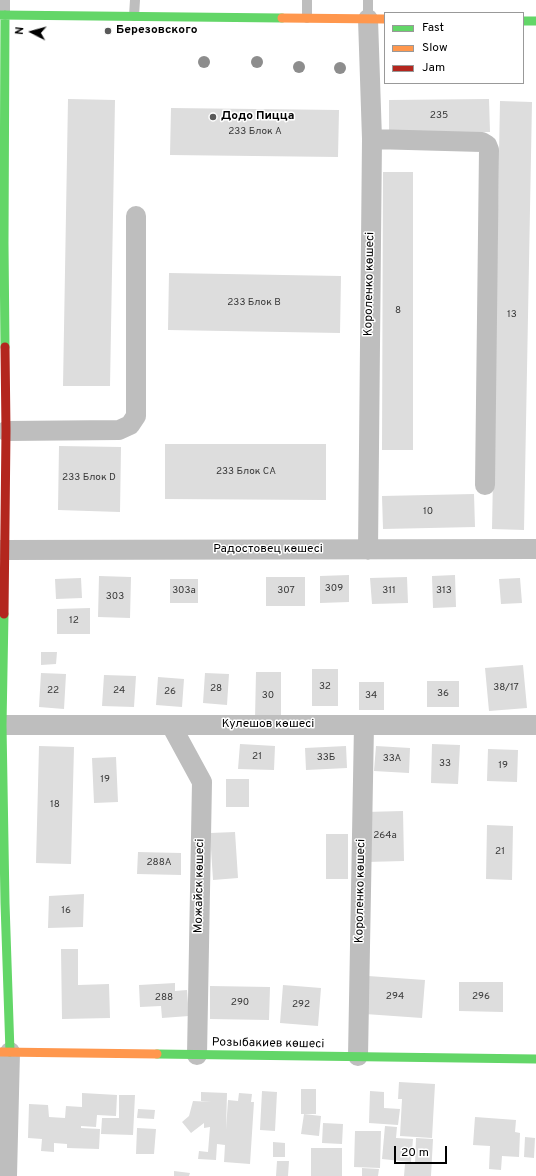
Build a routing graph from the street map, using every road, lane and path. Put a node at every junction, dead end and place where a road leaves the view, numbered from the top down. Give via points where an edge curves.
1 (5, 0) edge
2 (135, 0) edge
3 (307, 0) edge
4 (374, 13) edge
5 (2, 15) edge
6 (134, 16) junction
7 (307, 18) junction
8 (524, 21) edge
9 (536, 21) edge
10 (372, 139) junction
11 (136, 216) dead end
12 (2, 243) edge
13 (6, 431) junction
14 (485, 485) dead end
15 (536, 549) edge
16 (2, 550) edge
17 (368, 550) junction
18 (1, 725) edge
19 (171, 725) junction
20 (364, 725) junction
21 (536, 725) edge
22 (5, 1052) edge
23 (197, 1055) junction
24 (358, 1056) junction
25 (536, 1059) edge
26 (7, 1176) edge

1 - 5 lane
2 - 6 lane
3 - 7 lane
4 - 7 street
4 - 10 street, Короленко көшесі
5 - 6 street
5 - 12 street
6 - 7 street
8 - 9 street
10 - 14 street via 482,142 489,150
10 - 17 street, Короленко көшесі
11 - 13 street via 136,416 130,424 119,430
12 - 13 street
13 - 16 street
15 - 17 street, Радостовец көшесі
16 - 17 street, Радостовец көшесі
16 - 18 street
18 - 19 street, Кулешов көшесі
18 - 22 street
19 - 20 street, Кулешов көшесі
19 - 23 street, Можайск көшесі via 202,782
20 - 21 street, Кулешов көшесі
20 - 24 street, Короленко көшесі
22 - 23 street, Розыбакиев көшесі
22 - 26 street
23 - 24 street, Розыбакиев көшесі
24 - 25 street, Розыбакиев көшесі

